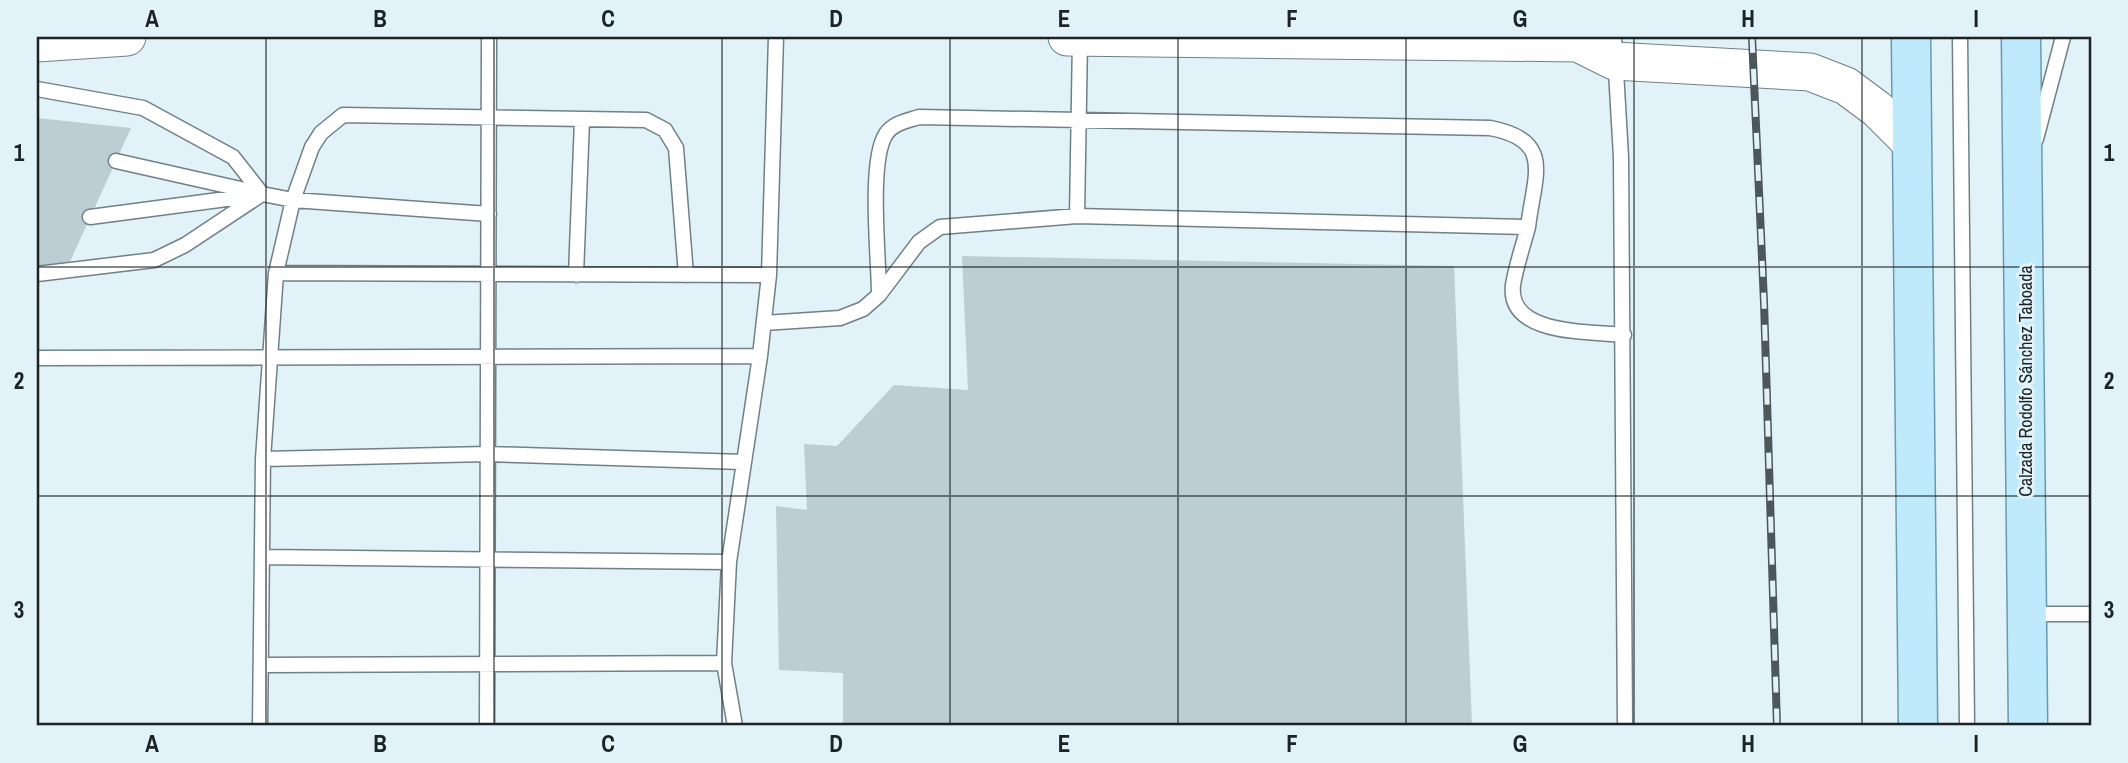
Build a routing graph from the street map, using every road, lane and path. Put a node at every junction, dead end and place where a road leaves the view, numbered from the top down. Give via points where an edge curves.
1 (127, 37) edge
2 (489, 37) edge
3 (776, 37) edge
4 (1067, 37) edge
5 (1080, 37) edge
6 (1911, 37) edge
7 (1960, 37) edge
8 (2021, 37) edge
9 (2063, 37) edge
10 (79, 38) edge
11 (1448, 39) edge
12 (37, 43) edge
13 (1600, 44) edge
14 (37, 89) edge
15 (488, 119) junction
16 (582, 120) junction
17 (1078, 122) junction
18 (1912, 145) junction
19 (116, 161) dead end
20 (2024, 177) junction
21 (262, 194) junction
22 (293, 200) junction
23 (489, 214) junction
24 (1077, 216) junction
25 (90, 218) dead end
26 (1528, 227) junction
27 (276, 273) junction
28 (37, 274) edge
29 (488, 275) junction
30 (576, 275) junction
31 (686, 275) junction
32 (769, 275) junction
33 (879, 295) junction
34 (764, 323) junction
35 (1624, 335) junction
36 (268, 356) junction
37 (761, 356) junction
38 (37, 358) edge
39 (488, 359) junction
40 (488, 454) junction
41 (263, 459) junction
42 (743, 461) junction
43 (262, 557) junction
44 (488, 558) junction
45 (729, 562) junction
46 (2027, 614) junction
47 (2091, 614) edge
48 (487, 663) junction
49 (724, 663) junction
50 (261, 665) junction
51 (260, 726) edge
52 (487, 726) edge
53 (735, 726) edge
54 (1625, 726) edge
55 (1918, 726) edge
56 (1967, 726) edge
57 (2028, 726) edge

1 - 10 street
2 - 15 lane
3 - 32 lane
4 - 5 street
5 - 11 street
5 - 17 lane
6 - 18 main road
7 - 56 lane
8 - 20 main road, Calzada Rodolfo Sánchez Taboada
9 - 20 lane
10 - 12 street
11 - 13 street
13 - 18 street via 1810,72 1846,86 1877,109
13 - 35 lane via 1621,157
14 - 21 lane via 143,108 165,118 233,157
15 - 16 lane
15 - 22 lane via 343,116 321,133 312,147
15 - 23 lane
16 - 30 lane
16 - 31 lane via 646,120 666,131 676,148
17 - 24 lane
17 - 26 lane via 1490,128 1516,133 1529,142 1536,158
17 - 33 lane via 919,117 894,125 876,155
18 - 55 main road
19 - 21 lane
20 - 46 main road, Calzada Rodolfo Sánchez Taboada
21 - 22 lane
21 - 25 lane
21 - 28 lane via 154,260
22 - 23 lane
22 - 27 lane
23 - 29 lane
24 - 26 lane
24 - 33 lane via 940,227 919,242
26 - 35 lane via 1513,287 1516,307 1542,326
27 - 29 lane
27 - 36 lane
29 - 30 lane
29 - 39 lane
30 - 31 lane
31 - 32 lane
32 - 34 lane
33 - 34 lane via 863,309 840,318
34 - 37 lane
35 - 54 lane
36 - 38 lane
36 - 39 lane
36 - 41 lane
37 - 39 lane
37 - 42 lane
39 - 40 lane
40 - 41 lane
40 - 42 lane
40 - 44 lane
41 - 43 lane
42 - 45 lane
43 - 44 lane
43 - 50 lane
44 - 45 lane
44 - 48 lane
45 - 49 lane
46 - 47 lane
46 - 57 main road, Calzada Rodolfo Sánchez Taboada
48 - 49 lane
48 - 50 lane
48 - 52 lane
49 - 53 lane
50 - 51 lane

